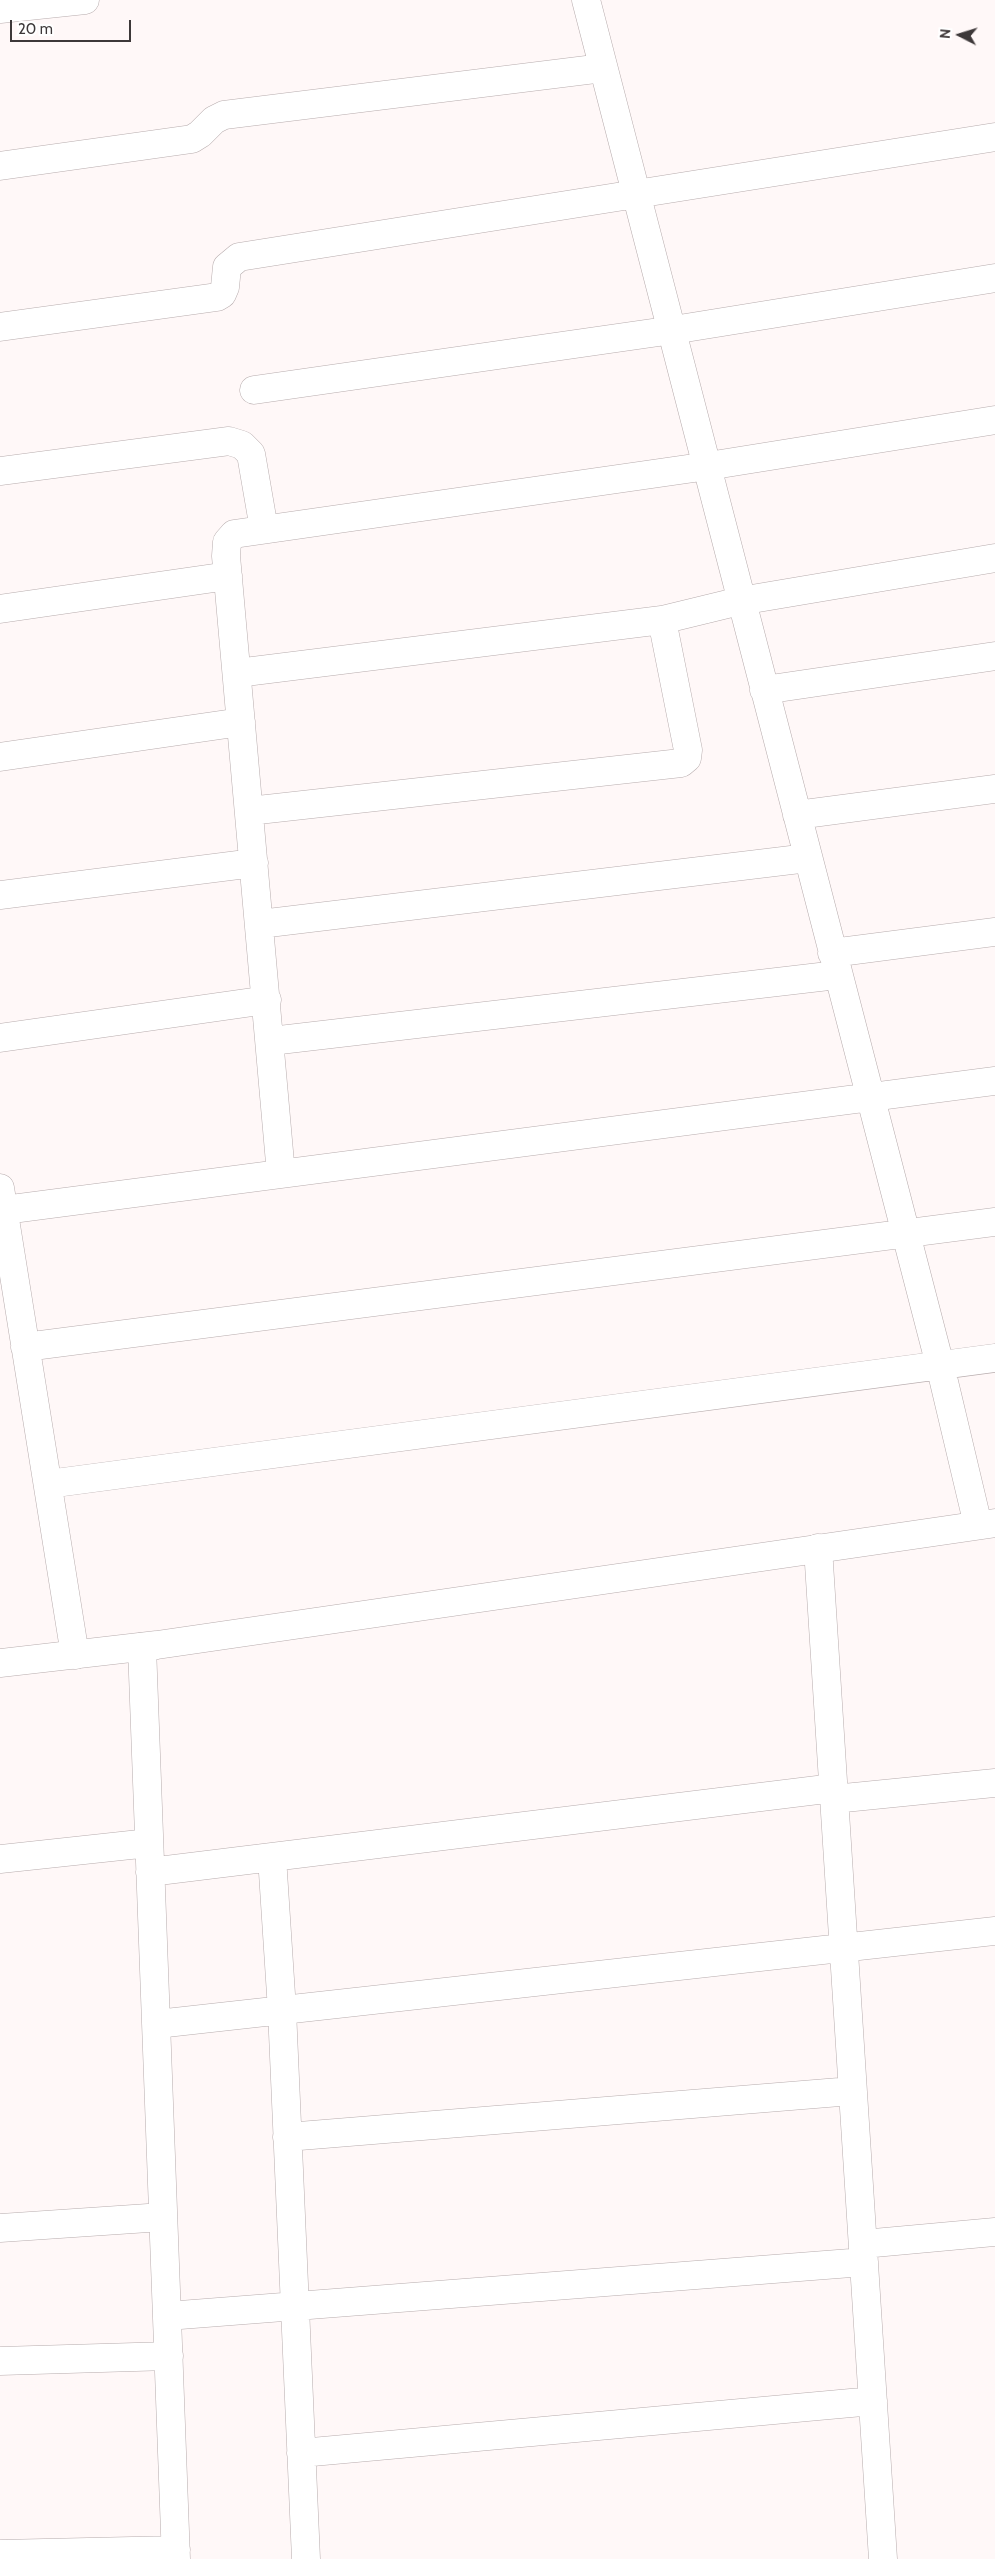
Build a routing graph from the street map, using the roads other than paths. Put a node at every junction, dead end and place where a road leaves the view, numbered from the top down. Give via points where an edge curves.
1 (85, 0) edge
2 (586, 0) edge
3 (0, 9) edge
4 (603, 68) junction
5 (995, 137) edge
6 (0, 166) edge
7 (637, 195) junction
8 (995, 278) edge
9 (0, 327) edge
10 (673, 330) junction
11 (254, 390) dead end
12 (995, 420) edge
13 (708, 466) junction
14 (0, 471) edge
15 (264, 530) junction
16 (995, 558) edge
17 (228, 576) junction
18 (740, 601) junction
19 (0, 609) edge
20 (662, 620) junction
21 (995, 656) edge
22 (237, 672) junction
23 (764, 690) junction
24 (242, 722) junction
25 (0, 757) edge
26 (995, 789) edge
27 (249, 811) junction
28 (796, 815) junction
29 (808, 858) junction
30 (254, 863) junction
31 (0, 895) edge
32 (260, 924) junction
33 (995, 932) edge
34 (835, 964) junction
35 (267, 1000) junction
36 (0, 1038) edge
37 (271, 1041) junction
38 (995, 1081) edge
39 (869, 1098) junction
40 (281, 1174) junction
41 (2, 1199) edge
42 (995, 1222) edge
43 (904, 1234) junction
44 (9, 1302) edge
45 (25, 1348) junction
46 (995, 1358) edge
47 (940, 1365) junction
48 (48, 1484) junction
49 (987, 1524) edge
50 (818, 1548) junction
51 (142, 1647) junction
52 (75, 1654) junction
53 (0, 1663) edge
54 (995, 1783) edge
55 (834, 1793) junction
56 (149, 1844) junction
57 (272, 1857) junction
58 (0, 1859) edge
59 (150, 1872) junction
60 (995, 1931) edge
61 (843, 1948) junction
62 (282, 2010) junction
63 (156, 2024) junction
64 (852, 2090) junction
65 (287, 2137) junction
66 (163, 2217) junction
67 (0, 2228) edge
68 (995, 2232) edge
69 (863, 2253) junction
70 (293, 2306) junction
71 (168, 2316) junction
72 (169, 2356) junction
73 (0, 2361) edge
74 (873, 2400) junction
75 (301, 2453) junction
76 (0, 2554) edge
77 (176, 2554) edge
78 (306, 2559) edge
79 (883, 2559) edge

1 - 3 street
2 - 4 street
4 - 6 street via 224,115 192,139
4 - 7 street
5 - 7 street
7 - 9 street via 239,257 227,267 226,287 217,297
7 - 10 street
8 - 10 street
10 - 11 street
10 - 13 street
12 - 13 street
13 - 15 street
13 - 18 street
14 - 15 street via 229,441 242,445 251,454
15 - 17 street via 234,534 228,542
16 - 18 street
17 - 19 street
17 - 22 street
18 - 20 street
18 - 23 street
20 - 22 street
20 - 27 street via 688,750 687,758 681,763
21 - 23 street
22 - 24 street
23 - 28 street
24 - 25 street
24 - 27 street
26 - 28 street
27 - 30 street
28 - 29 street
29 - 32 street
29 - 34 street
30 - 31 street
30 - 32 street
32 - 35 street
33 - 34 street
34 - 37 street
34 - 39 street
35 - 36 street
35 - 37 street
37 - 40 street
38 - 39 street
39 - 40 street
39 - 43 street
40 - 41 street
41 - 44 street
42 - 43 street
43 - 45 street
43 - 47 street
44 - 45 street
45 - 48 street
46 - 47 street
47 - 48 street
47 - 49 street
48 - 52 street
49 - 50 street
50 - 51 street
50 - 55 street
51 - 52 street
51 - 56 street
52 - 53 street
54 - 55 street
55 - 57 street
55 - 61 street
56 - 58 street
56 - 59 street
57 - 59 street
57 - 62 street
59 - 63 street
60 - 61 street
61 - 62 street
61 - 64 street
62 - 63 street
62 - 65 street
63 - 66 street
64 - 65 street
64 - 69 street
65 - 70 street
66 - 67 street
66 - 71 street
68 - 69 street
69 - 70 street
69 - 74 street
70 - 71 street
70 - 75 street
71 - 72 street
72 - 73 street
72 - 77 street
74 - 75 street
74 - 79 street
75 - 78 street
76 - 77 street

